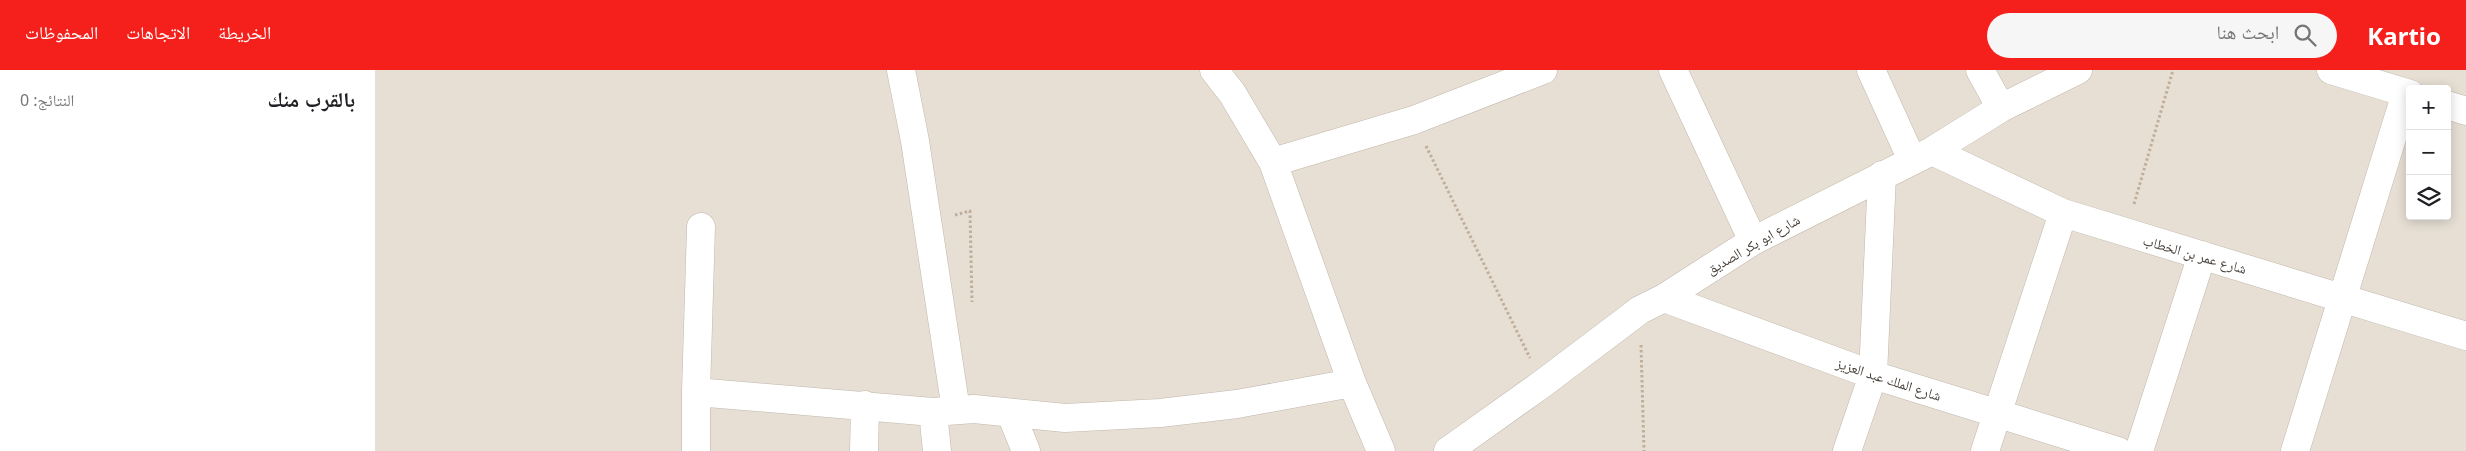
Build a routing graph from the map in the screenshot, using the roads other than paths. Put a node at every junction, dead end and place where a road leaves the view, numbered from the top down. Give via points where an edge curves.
1 (901, 70) edge
2 (1214, 70) edge
3 (1543, 70) edge
4 (1673, 70) edge
5 (1871, 70) edge
6 (1980, 70) edge
7 (2331, 70) edge
8 (2070, 72) edge
9 (2406, 93) edge
10 (2406, 100) edge
11 (2451, 106) edge
12 (2001, 108) junction
13 (2466, 111) edge
14 (1922, 156) junction
15 (1273, 162) junction
16 (1882, 175) junction
17 (2063, 213) junction
18 (701, 226) dead end
19 (1753, 241) junction
20 (2202, 255) junction
21 (2342, 298) junction
22 (1652, 304) junction
23 (2466, 336) edge
24 (1873, 375) junction
25 (1352, 383) junction
26 (696, 392) junction
27 (865, 405) junction
28 (944, 411) junction
29 (1011, 414) junction
30 (1996, 414) junction
31 (697, 451) edge
32 (864, 451) edge
33 (937, 451) edge
34 (1026, 451) edge
35 (1381, 451) edge
36 (1448, 451) edge
37 (1847, 451) edge
38 (1985, 451) edge
39 (2118, 451) edge
40 (2139, 451) edge
41 (2295, 451) edge

1 - 28 street via 916,150
2 - 15 street via 1233,93
3 - 15 street via 1414,120
4 - 19 street
5 - 14 street
6 - 12 street
7 - 9 street
8 - 12 street, شارع ابو بكر الصديق
10 - 21 street
11 - 13 street
12 - 14 street, شارع ابو بكر الصديق
14 - 16 street, شارع ابو بكر الصديق
14 - 17 street, شارع عمر بن الخطاب
15 - 25 street
16 - 19 street, شارع ابو بكر الصديق
16 - 24 street
17 - 20 street, شارع عمر بن الخطاب
17 - 30 street
18 - 26 street
19 - 22 street, شارع ابو بكر الصديق
20 - 21 street, شارع عمر بن الخطاب
20 - 40 street
21 - 23 street, شارع عمر بن الخطاب
21 - 41 street
22 - 24 street, شارع الملك عبد العزيز
22 - 36 street, شارع ابو بكر الصديق
24 - 30 street, شارع الملك عبد العزيز
24 - 37 street
25 - 29 street via 1237,404 1161,413 1065,418
25 - 35 street
26 - 27 street
26 - 31 street
27 - 28 street
27 - 32 street
28 - 29 street via 974,409
28 - 33 street
29 - 34 street
30 - 38 street
30 - 39 street, شارع الملك عبد العزيز

